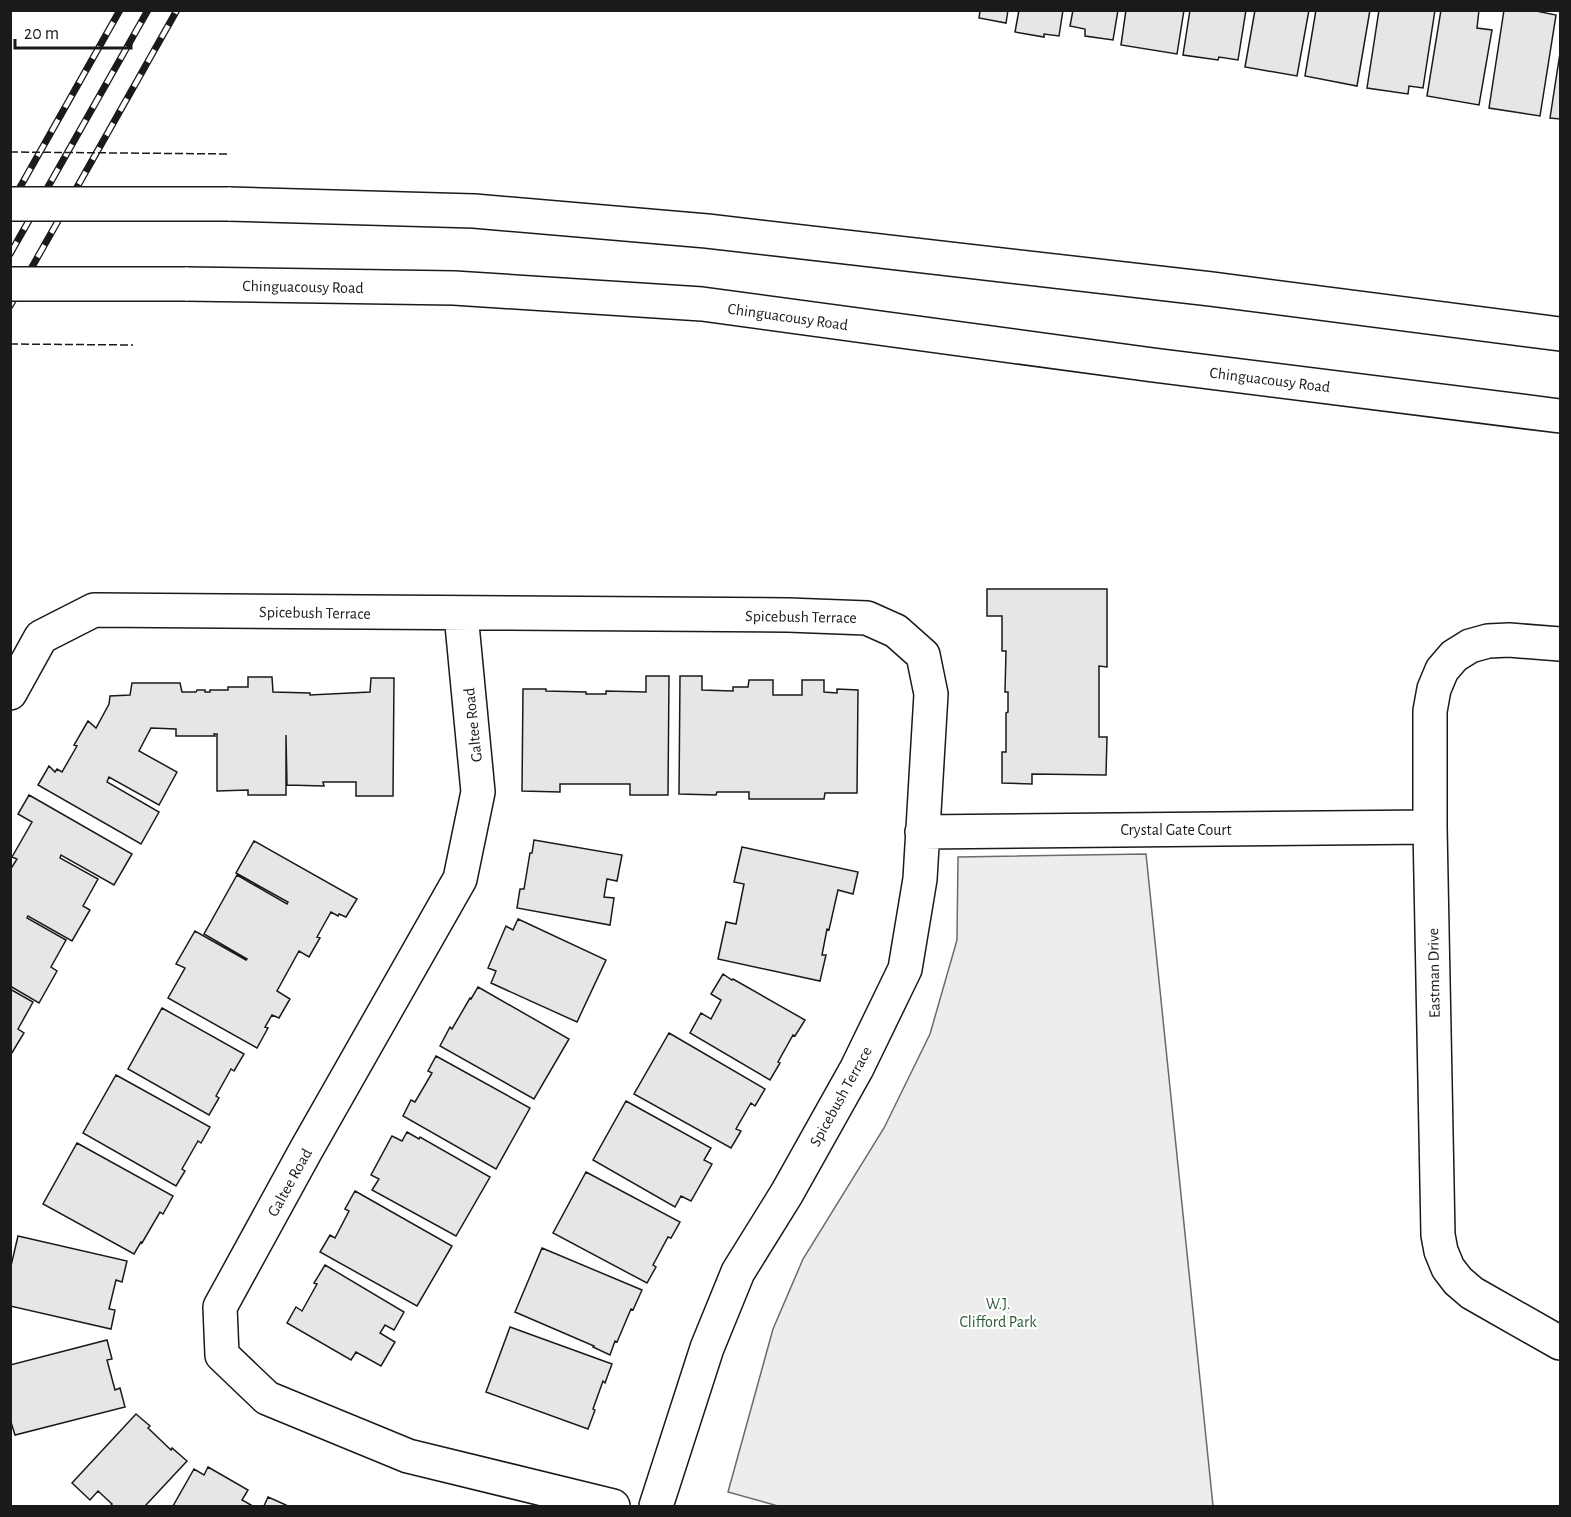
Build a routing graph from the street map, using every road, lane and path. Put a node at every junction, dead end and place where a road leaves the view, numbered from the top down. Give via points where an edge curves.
1 (10, 204) edge
2 (10, 284) edge
3 (1560, 334) edge
4 (1560, 416) edge
5 (461, 614) junction
6 (1560, 644) edge
7 (10, 693) edge
8 (1430, 827) junction
9 (922, 831) junction
10 (1560, 1343) edge
11 (613, 1506) edge
12 (656, 1506) edge

1 - 3 street, bridge via 228,204 474,211 708,231
2 - 4 street, Chinguacousy Road, bridge via 454,288 702,304
5 - 7 street, Spicebush Terrace via 94,610 41,637
5 - 9 street, Spicebush Terrace via 856,617 896,631 923,655 931,694
5 - 11 street, Galtee Road via 478,792 460,879 220,1307 222,1355 267,1398 408,1456
6 - 8 street, Eastman Drive via 1488,641 1454,656 1442,670 1430,711
8 - 9 street, Crystal Gate Court
8 - 10 street, Eastman Drive via 1441,1251 1448,1268 1472,1293
9 - 12 street, Spicebush Terrace via 920,879 906,969 857,1068 738,1272 707,1348

